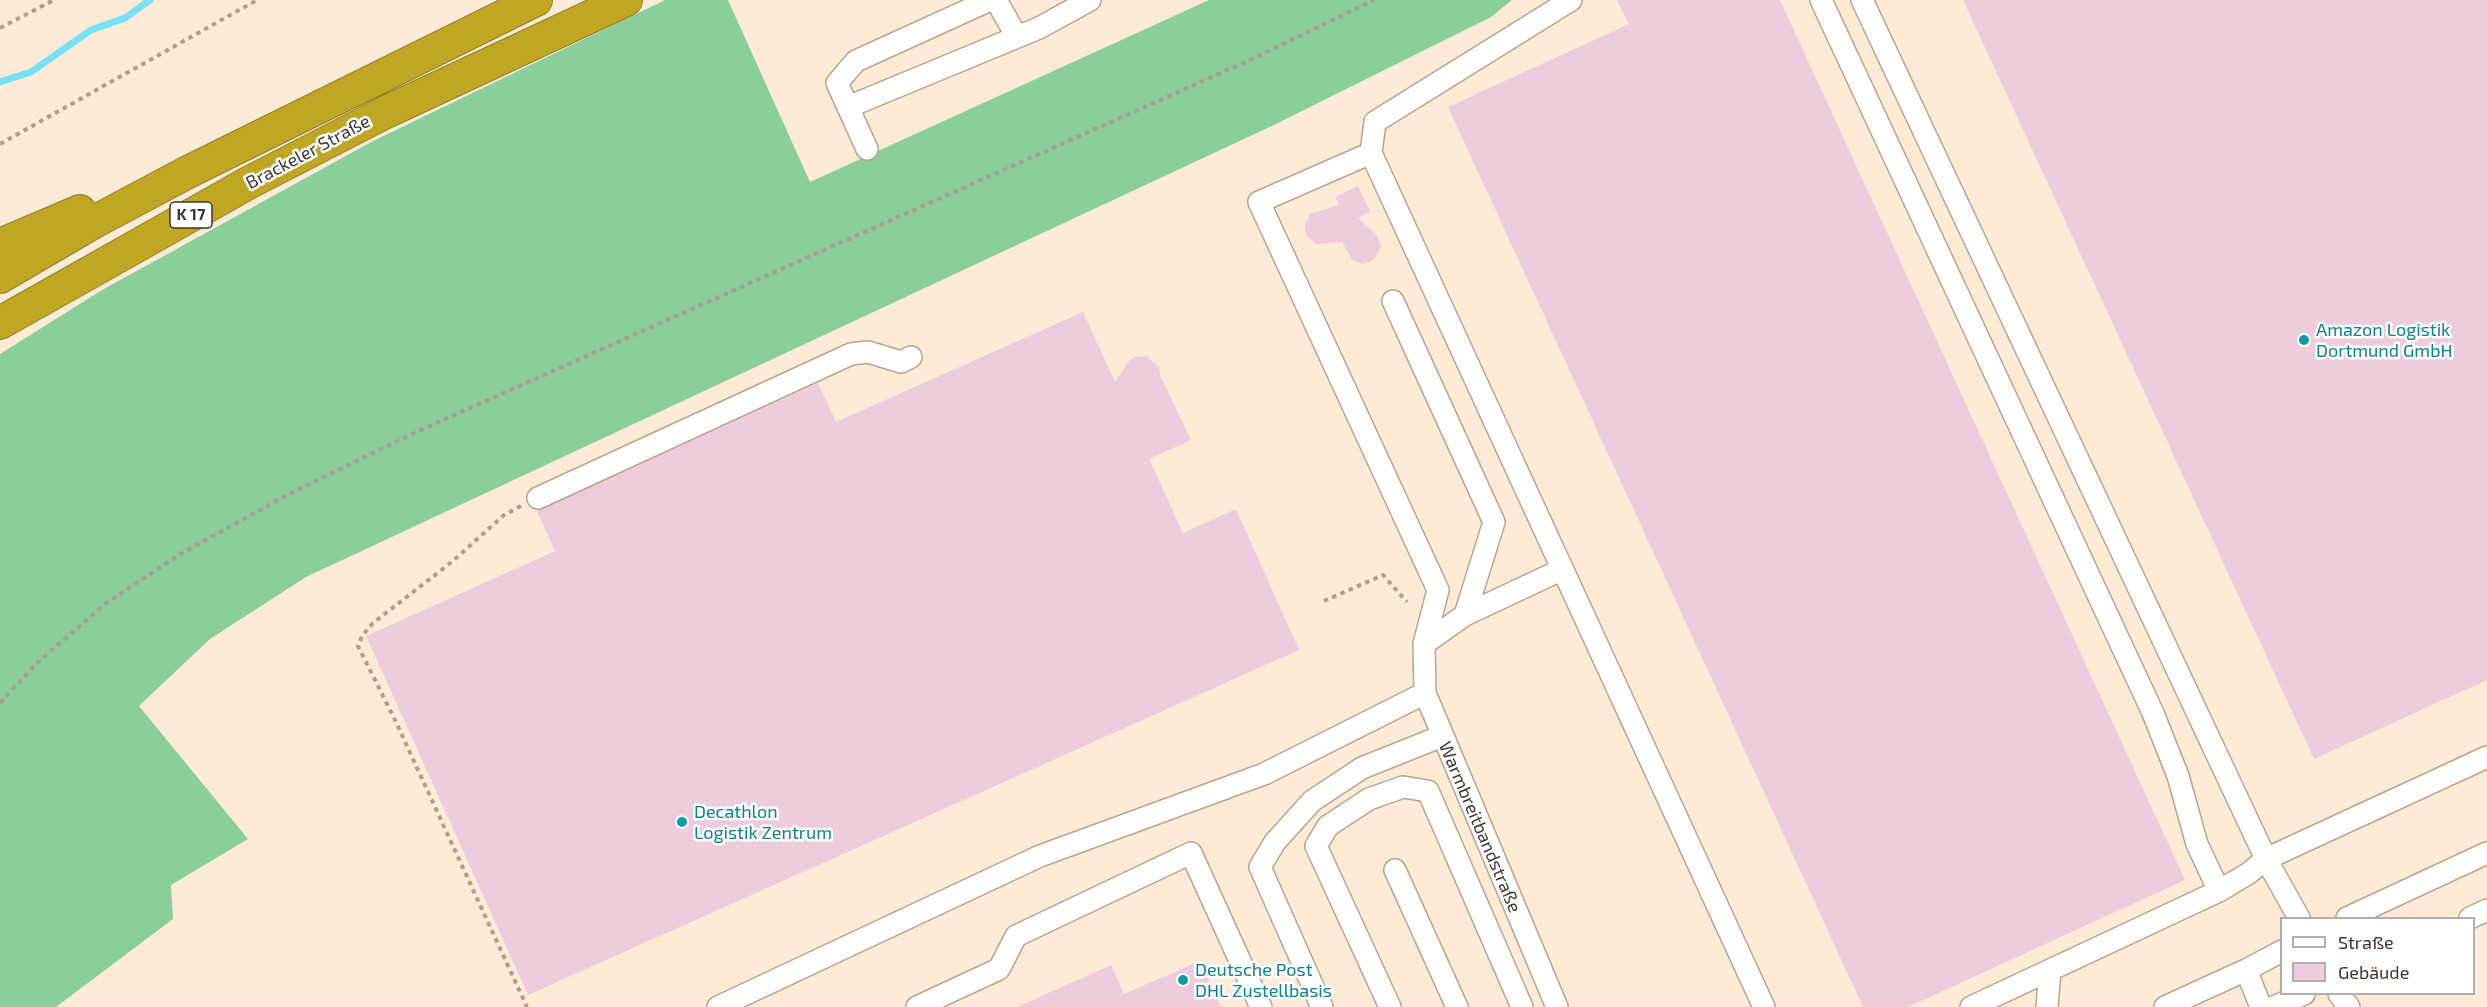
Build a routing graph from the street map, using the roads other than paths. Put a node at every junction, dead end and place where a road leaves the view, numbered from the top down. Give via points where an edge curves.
1 (536, 0) edge
2 (626, 0) edge
3 (990, 0) edge
4 (996, 0) edge
5 (1089, 0) edge
6 (1571, 0) edge
7 (1821, 0) edge
8 (1862, 0) edge
9 (1017, 37) junction
10 (848, 106) junction
11 (386, 112) junction
12 (867, 149) dead end
13 (1371, 153) junction
14 (189, 172) junction
15 (0, 245) edge
16 (0, 277) edge
17 (1393, 301) dead end
18 (0, 323) edge
19 (0, 346) edge
20 (911, 357) dead end
21 (538, 498) road end
22 (1563, 569) junction
23 (1465, 615) junction
24 (1424, 644) junction
25 (1425, 693) junction
26 (1442, 736) junction
27 (2487, 757) edge
28 (1459, 777) junction
29 (1428, 791) junction
30 (2487, 853) edge
31 (2266, 859) junction
32 (1395, 870) dead end
33 (2219, 891) junction
34 (2487, 910) edge
35 (2298, 917) edge
36 (2349, 917) edge
37 (2472, 917) edge
38 (2280, 952) edge
39 (2050, 970) junction
40 (2246, 970) junction
41 (2300, 995) edge
42 (718, 1007) edge
43 (917, 1007) edge
44 (1261, 1007) edge
45 (1322, 1007) edge
46 (1390, 1007) edge
47 (1456, 1007) edge
48 (1522, 1007) edge
49 (1557, 1007) edge
50 (1764, 1007) edge
51 (1971, 1007) edge
52 (2047, 1007) edge
53 (2164, 1007) edge
54 (2261, 1007) edge
55 (2274, 1007) edge

1 - 14 highway, Brackeler Straße / K 17
2 - 11 highway, Brackeler Straße / K 17
3 - 10 street via 856,61 837,83
4 - 9 street
5 - 9 street
6 - 13 street via 1375,122
7 - 33 street via 2153,713 2178,776 2197,844
8 - 31 street
9 - 10 street
10 - 12 street
11 - 18 highway, Brackeler Straße / K 17 via 250,182
11 - 19 highway via 290,183
13 - 22 street
13 - 24 street, Warmbreitbandstraße via 1259,202 1438,590
14 - 15 highway via 86,208
14 - 16 highway, Brackeler Straße / K 17
17 - 23 street via 1494,522
20 - 21 street via 901,362 868,352 851,354
22 - 23 street
22 - 50 street
23 - 24 street
24 - 25 street, Warmbreitbandstraße
25 - 26 street, Warmbreitbandstraße
25 - 42 street via 1264,774 1040,856
26 - 28 street, Warmbreitbandstraße
26 - 45 street via 1362,768 1312,801 1275,842 1260,867
27 - 31 street
28 - 29 street
28 - 49 street, Warmbreitbandstraße
29 - 46 street via 1402,787 1369,799 1328,826 1316,846
29 - 48 street
30 - 36 street
31 - 33 street
31 - 35 street
32 - 47 street
33 - 39 street
34 - 37 street
38 - 40 street
39 - 51 street
39 - 52 street
40 - 53 street
40 - 54 street
41 - 55 street
43 - 44 street via 999,969 1016,936 1191,853

